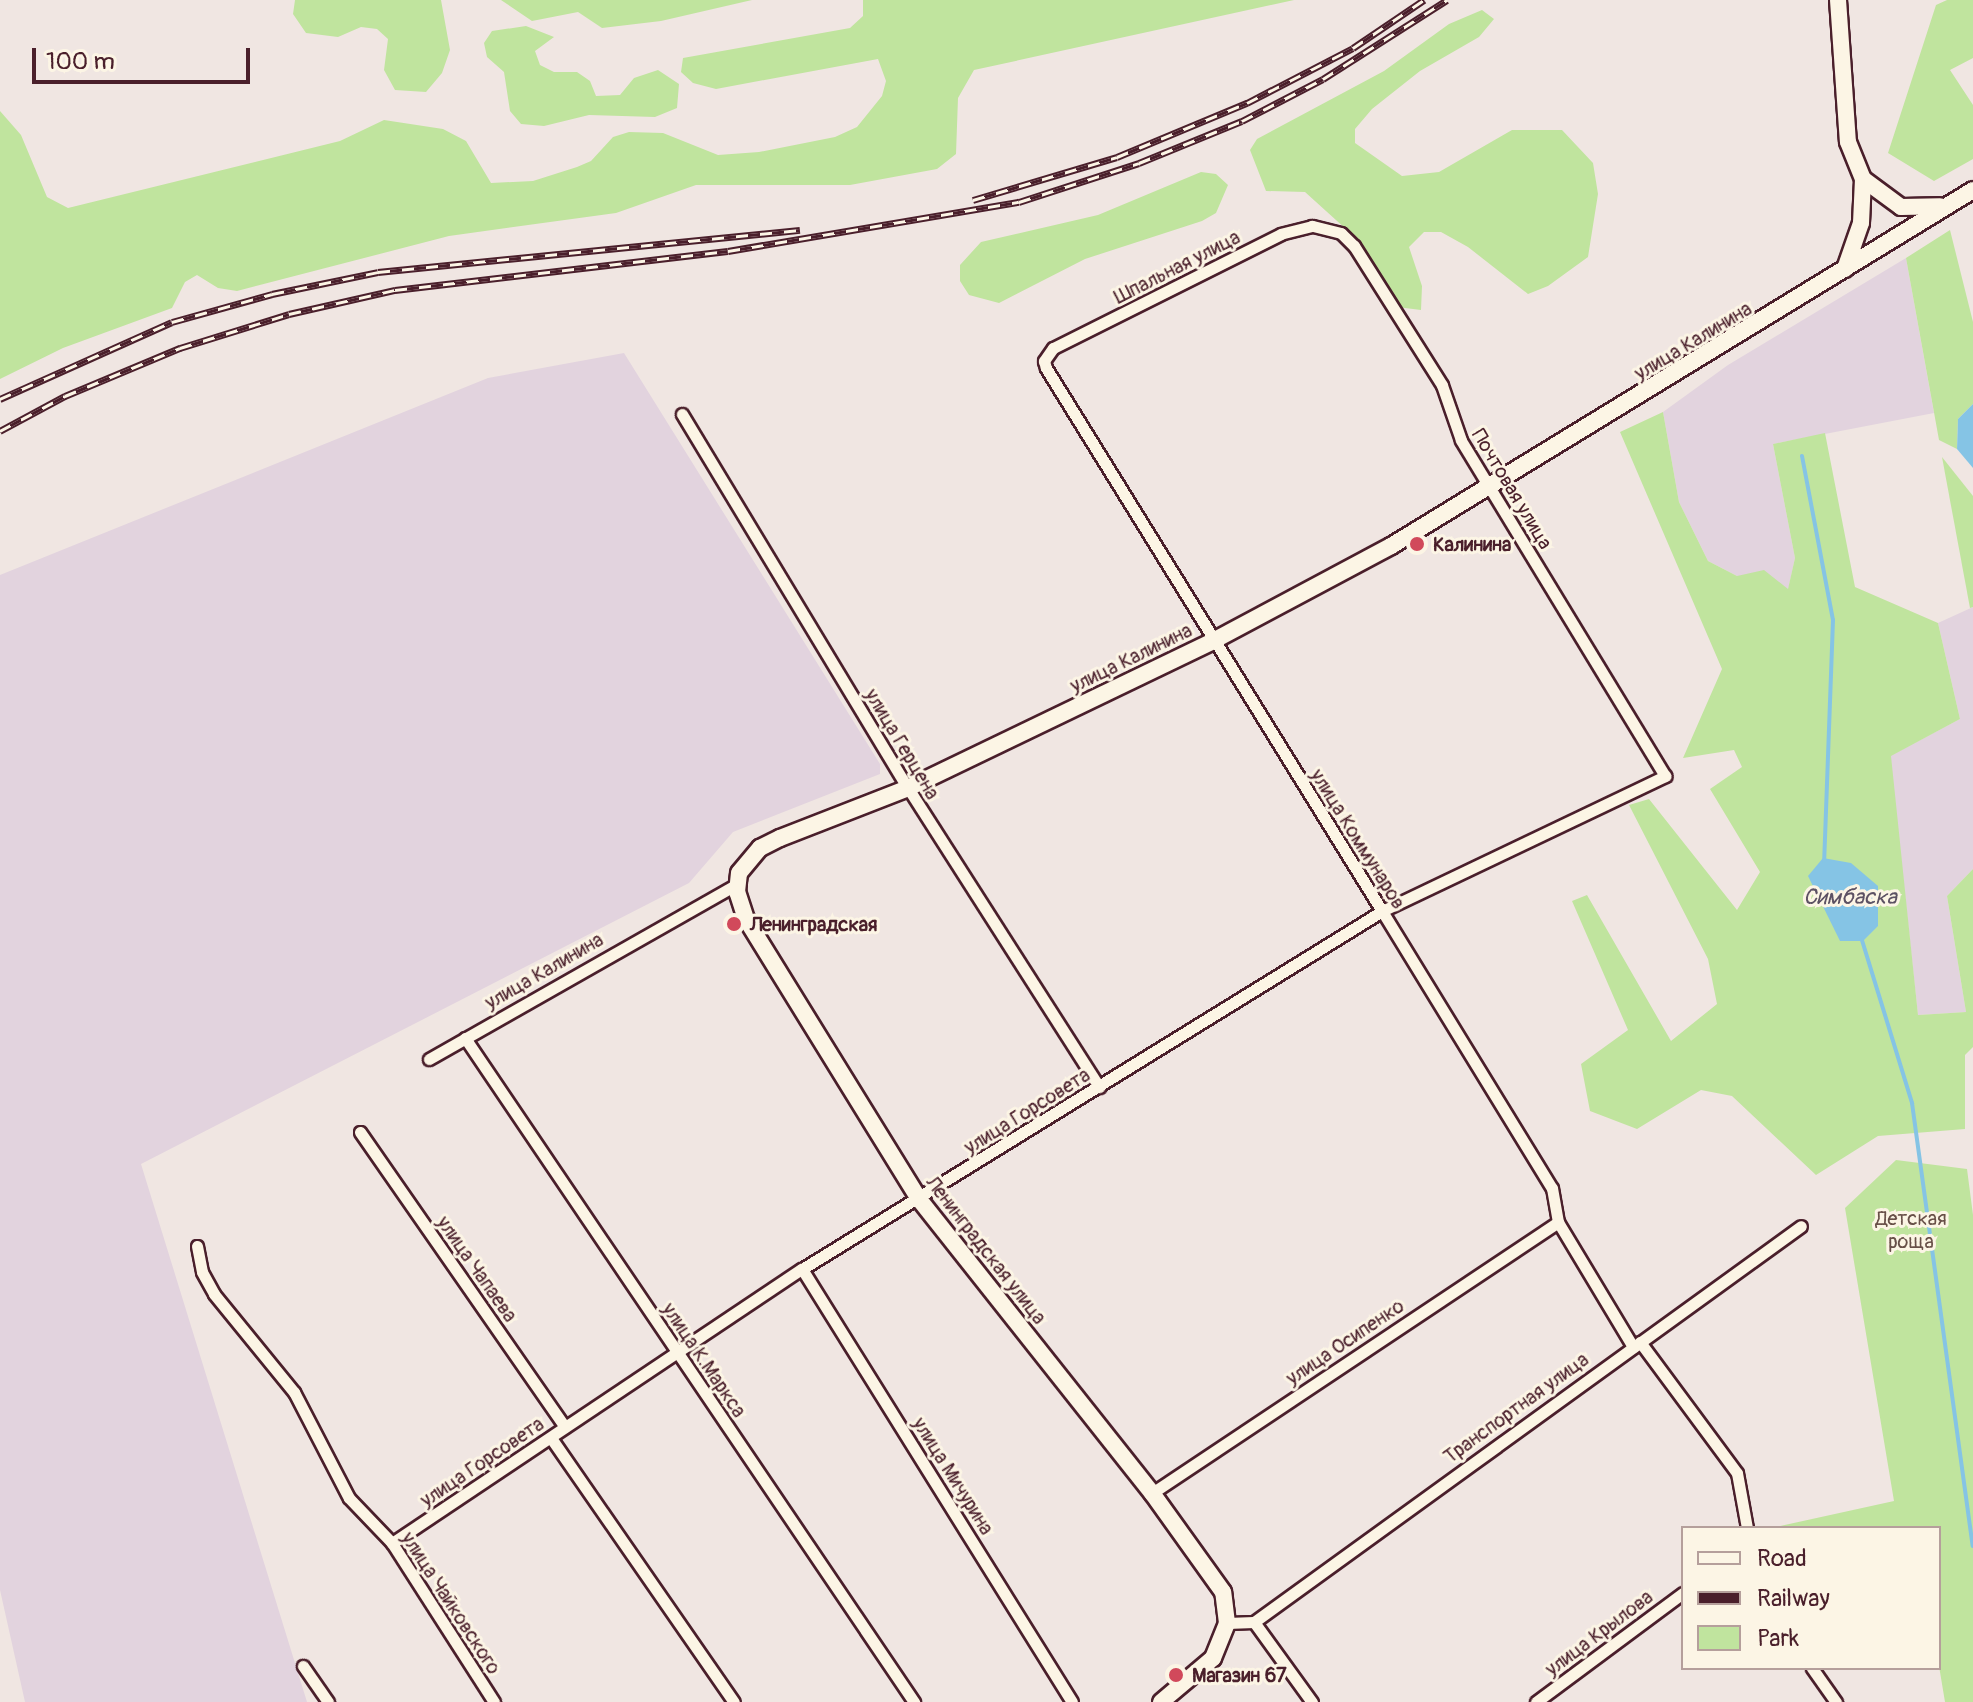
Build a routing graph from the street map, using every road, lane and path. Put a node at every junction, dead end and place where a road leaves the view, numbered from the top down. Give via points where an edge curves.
1 (1838, 0) edge
2 (1863, 179) junction
3 (1973, 190) edge
4 (1953, 202) junction
5 (1328, 227) joint
6 (1845, 269) junction
7 (1047, 354) joint
8 (682, 414) dead end
9 (1490, 488) junction
10 (1213, 641) junction
11 (1665, 776) joint
12 (908, 788) junction
13 (737, 884) junction
14 (1382, 911) junction
15 (465, 1038) junction
16 (429, 1059) dead end
17 (1099, 1087) junction
18 (360, 1132) dead end
19 (919, 1199) junction
20 (1558, 1222) junction
21 (1801, 1226) dead end
22 (197, 1246) dead end
23 (802, 1269) junction
24 (1637, 1345) junction
25 (679, 1355) junction
26 (565, 1427) junction
27 (551, 1438) junction
28 (1152, 1493) junction
29 (1747, 1526) edge
30 (392, 1543) junction
31 (1681, 1594) edge
32 (1254, 1622) junction
33 (1227, 1623) junction
34 (303, 1666) dead end
35 (1813, 1670) edge
36 (328, 1702) edge
37 (494, 1702) edge
38 (734, 1702) edge
39 (914, 1702) edge
40 (1072, 1702) edge
41 (1161, 1702) edge
42 (1312, 1702) edge
43 (1536, 1702) edge
44 (1836, 1702) edge

1 - 2 street via 1848,142
2 - 4 street via 1901,207 1933,208
2 - 6 street via 1861,223
3 - 4 street, улица Калинина
4 - 6 street, улица Калинина
5 - 7 street, Шпальная улица via 1281,234
5 - 9 street, Почтовая улица via 1354,246 1442,385 1461,440
6 - 9 street, улица Калинина
7 - 10 street, улица Коммунаров via 1046,368
8 - 12 street, улица Герцена
9 - 10 street, улица Калинина
9 - 11 street, Почтовая улица
10 - 12 street, улица Калинина
10 - 14 street, улица Коммунаров
11 - 14 street, улица Горсовета
12 - 13 street, улица Калинина via 760,848 747,860
12 - 17 street, улица Герцена
13 - 15 street, улица Калинина
13 - 19 street, Ленинградская улица via 746,919
14 - 17 street, улица Горсовета
14 - 20 street, улица Коммунаров via 1552,1188
15 - 16 street, улица Калинина
15 - 25 street, улица К.Маркса
17 - 19 street, улица Горсовета
18 - 26 street, улица Чапаева
19 - 23 street, улица Горсовета
19 - 28 street, Ленинградская улица
20 - 24 street, улица Коммунаров
20 - 28 street, улица Осипенко
21 - 24 street, Транспортная улица
22 - 30 street, улица Чайковского via 214,1294 294,1392 349,1498
23 - 25 street, улица Горсовета
23 - 40 street, улица Мичурина
24 - 29 street, улица Коммунаров via 1737,1473
24 - 32 street, Транспортная улица
25 - 26 street, улица Горсовета
25 - 39 street, улица К.Маркса
26 - 27 street, улица Горсовета
27 - 30 street, улица Горсовета
27 - 38 street
28 - 33 street, Ленинградская улица via 1214,1576 1223,1592
30 - 37 street, улица Чайковского
31 - 43 street, улица Крылова
32 - 33 street
32 - 42 street
33 - 41 street via 1213,1658
34 - 36 street
35 - 44 street

